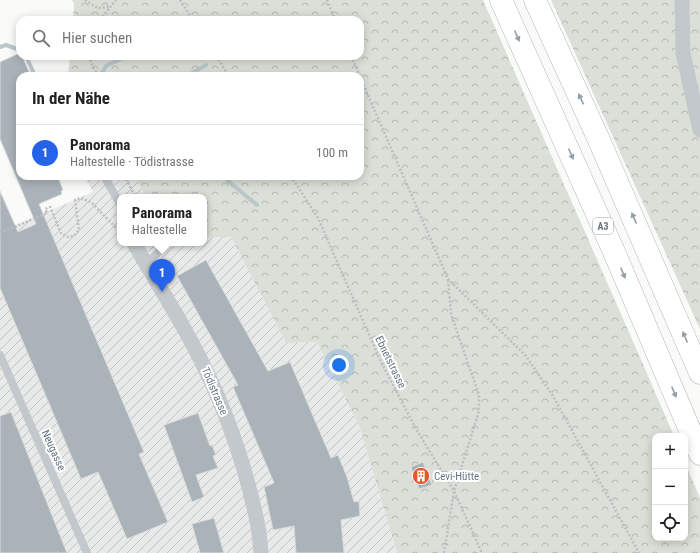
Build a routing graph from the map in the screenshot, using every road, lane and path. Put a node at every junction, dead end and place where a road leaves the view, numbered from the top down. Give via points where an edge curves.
1 (85, 0) edge
2 (116, 0) edge
3 (180, 0) edge
4 (326, 0) edge
5 (501, 0) edge
6 (535, 0) edge
7 (682, 0) edge
8 (110, 7) junction
9 (103, 16) edge
10 (190, 16) edge
11 (333, 16) edge
12 (91, 60) edge
13 (218, 60) edge
14 (353, 60) edge
15 (96, 72) edge
16 (226, 72) edge
17 (358, 72) edge
18 (364, 85) edge
19 (700, 130) edge
20 (106, 180) edge
21 (126, 180) edge
22 (294, 180) edge
23 (134, 194) edge
24 (117, 199) edge
25 (117, 229) edge
26 (0, 233) edge
27 (136, 246) edge
28 (161, 246) edge
29 (145, 263) junction
30 (448, 278) junction
31 (0, 355) edge
32 (700, 373) edge
33 (700, 454) edge
34 (454, 491) junction
35 (87, 553) edge
36 (261, 553) edge
37 (444, 553) edge
38 (482, 553) edge
39 (639, 553) edge

1 - 8 path via 98,8
2 - 8 path
3 - 10 path
4 - 11 path
5 -> 33 highway, A3 via 615,254
32 -> 6 highway via 625,198
7 - 19 street via 683,53
8 - 9 path
12 - 15 path
13 - 16 path
14 - 17 path
18 - 30 path
20 - 24 lane
21 - 23 path
22 - 34 path, Ebnetstrasse via 318,218 381,362 416,429
25 - 26 path via 91,202 81,198 75,200 79,230 74,236 68,237 61,233 50,207 45,209 47,213
27 - 29 street, Tödistrasse
28 - 29 lane via 159,253
29 - 36 street, Tödistrasse via 192,342 222,406 235,439 257,518
30 - 34 path via 451,314 479,395 478,411
30 - 39 path via 534,367 553,396
31 - 35 lane, Neugasse
34 - 37 path
34 - 38 path, Ebnetstrasse

